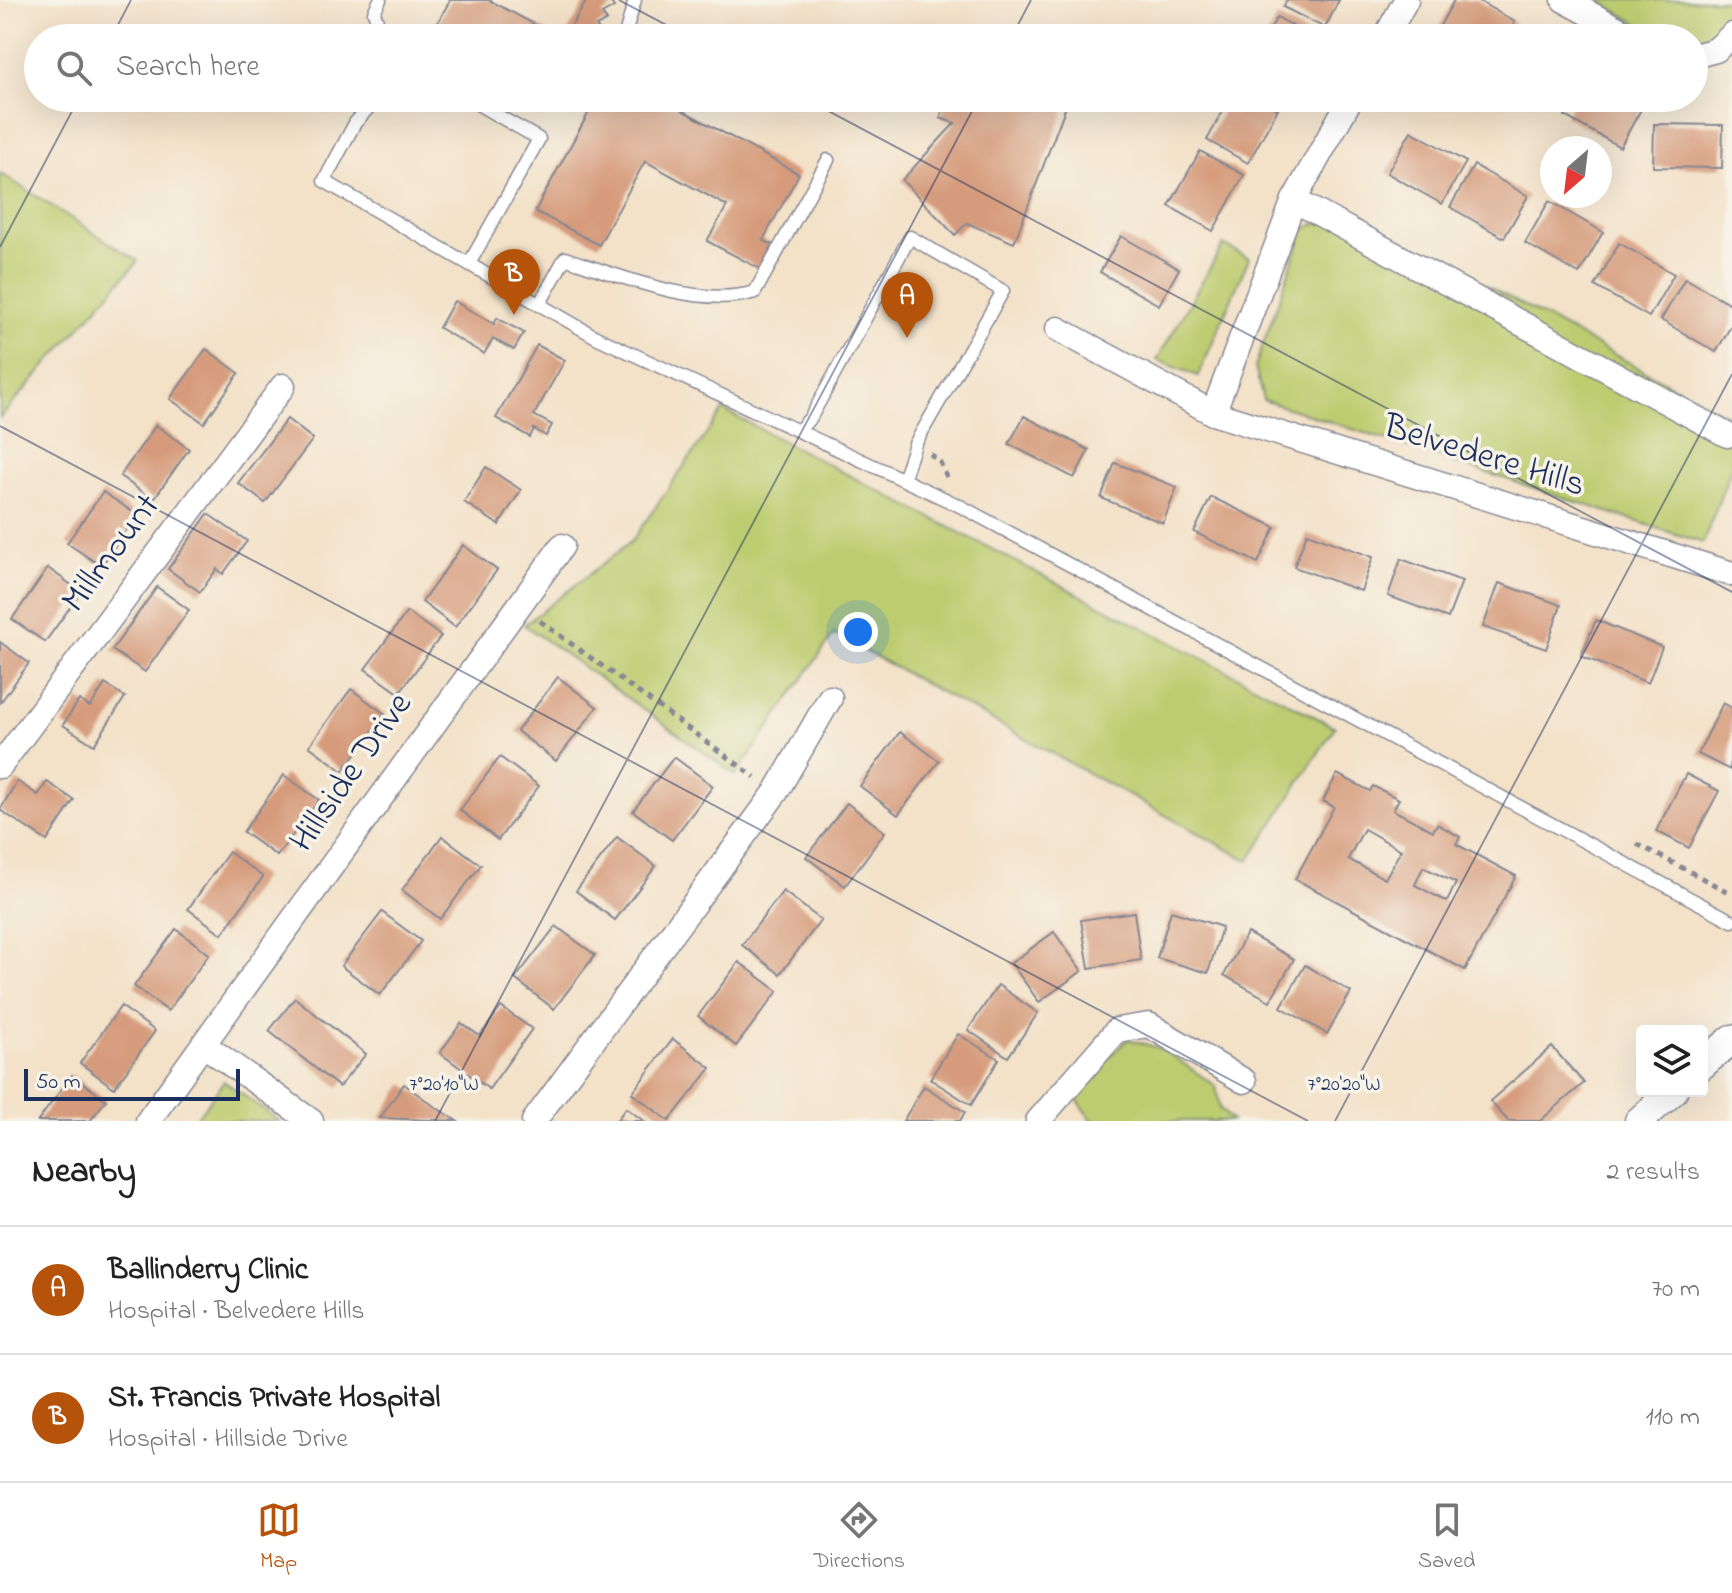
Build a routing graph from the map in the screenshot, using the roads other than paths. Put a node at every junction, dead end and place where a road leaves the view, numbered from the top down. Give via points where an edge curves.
1 (380, 0) edge
2 (635, 0) edge
3 (1406, 0) edge
4 (1564, 0) edge
5 (378, 24) edge
6 (628, 24) edge
7 (1393, 24) edge
8 (1609, 24) edge
9 (1732, 35) edge
10 (1708, 52) edge
11 (365, 112) edge
12 (492, 112) edge
13 (1343, 112) edge
14 (828, 160) dead end
15 (1294, 200) junction
16 (469, 264) junction
17 (539, 305) junction
18 (1058, 329) dead end
19 (283, 386) dead end
20 (1213, 413) junction
21 (799, 430) junction
22 (1727, 435) dead end
23 (904, 477) junction
24 (562, 546) dead end
25 (1732, 574) edge
26 (830, 698) dead end
27 (0, 766) edge
28 (1732, 921) edge
29 (1732, 1039) edge
30 (204, 1045) junction
31 (1708, 1060) edge
32 (1244, 1081) dead end
33 (1666, 1097) edge
34 (1050, 1117) edge
35 (148, 1121) edge
36 (311, 1121) edge
37 (534, 1121) edge
38 (1639, 1121) edge

1 - 5 lane via 374,12
2 - 6 lane
3 - 7 street
4 - 8 street
9 - 10 street
11 - 16 lane via 324,181
12 - 16 lane via 539,139
13 - 15 street
14 - 17 lane via 755,292 740,297 701,295 565,258
15 - 20 street
15 - 22 street
16 - 17 lane
17 - 21 lane via 596,337
18 - 20 street, Belvedere Hills
19 - 27 street, Millmount
20 - 25 street, Belvedere Hills
21 - 23 lane
21 - 23 lane via 910,237 1003,291 915,444
23 - 28 lane
24 - 30 street, Hillside Drive
26 - 37 street via 776,792
29 - 31 street
30 - 35 street, Hillside Drive
30 - 36 street
32 - 34 street via 1149,1025 1117,1030
33 - 38 street

